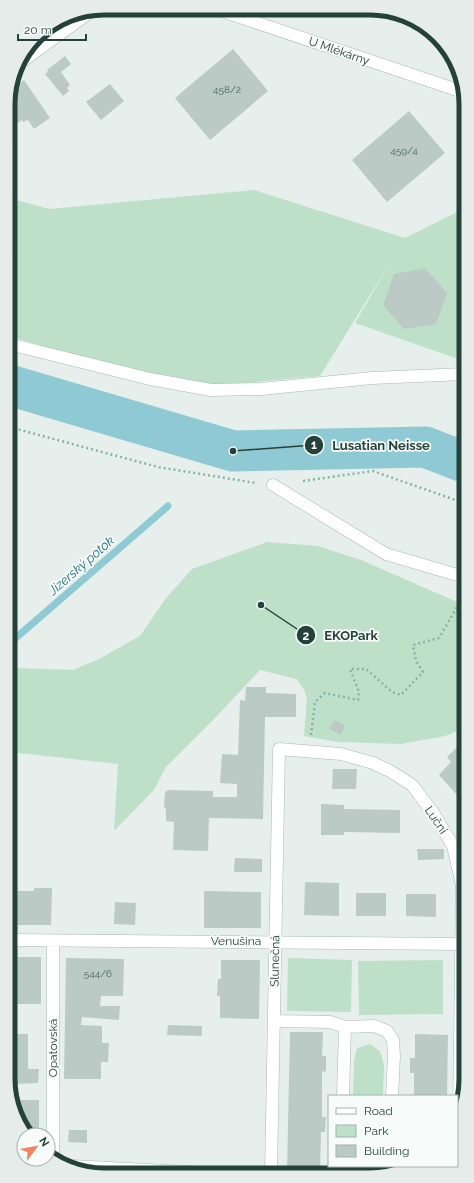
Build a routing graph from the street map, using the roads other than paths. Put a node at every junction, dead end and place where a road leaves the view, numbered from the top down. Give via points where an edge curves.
1 (234, 15) edge
2 (82, 18) edge
3 (28, 57) edge
4 (458, 90) edge
5 (15, 345) edge
6 (459, 374) edge
7 (274, 486) road end
8 (459, 576) edge
9 (279, 749) joint
10 (459, 872) edge
11 (15, 940) edge
12 (53, 941) junction
13 (275, 941) junction
14 (459, 944) edge
15 (274, 1021) junction
16 (345, 1027) junction
17 (343, 1095) edge
18 (392, 1095) edge
19 (53, 1127) edge
20 (92, 1167) edge
21 (110, 1168) edge
22 (271, 1168) edge

1 - 4 street, U Mlékárny
2 - 3 street
5 - 6 street via 150,379 210,390 261,389 372,378
7 - 8 street via 386,554
9 - 10 street, Luční via 341,754 373,763 412,786 434,814 453,846
9 - 13 street, Slunečná
11 - 12 street, Venušina
12 - 13 street, Venušina
12 - 19 street, Opatovská
13 - 14 street, Venušina
13 - 15 street, Slunečná
15 - 16 street via 330,1022
15 - 22 street, Slunečná
16 - 17 street
16 - 18 street via 374,1026 387,1031 393,1040
20 - 21 street

